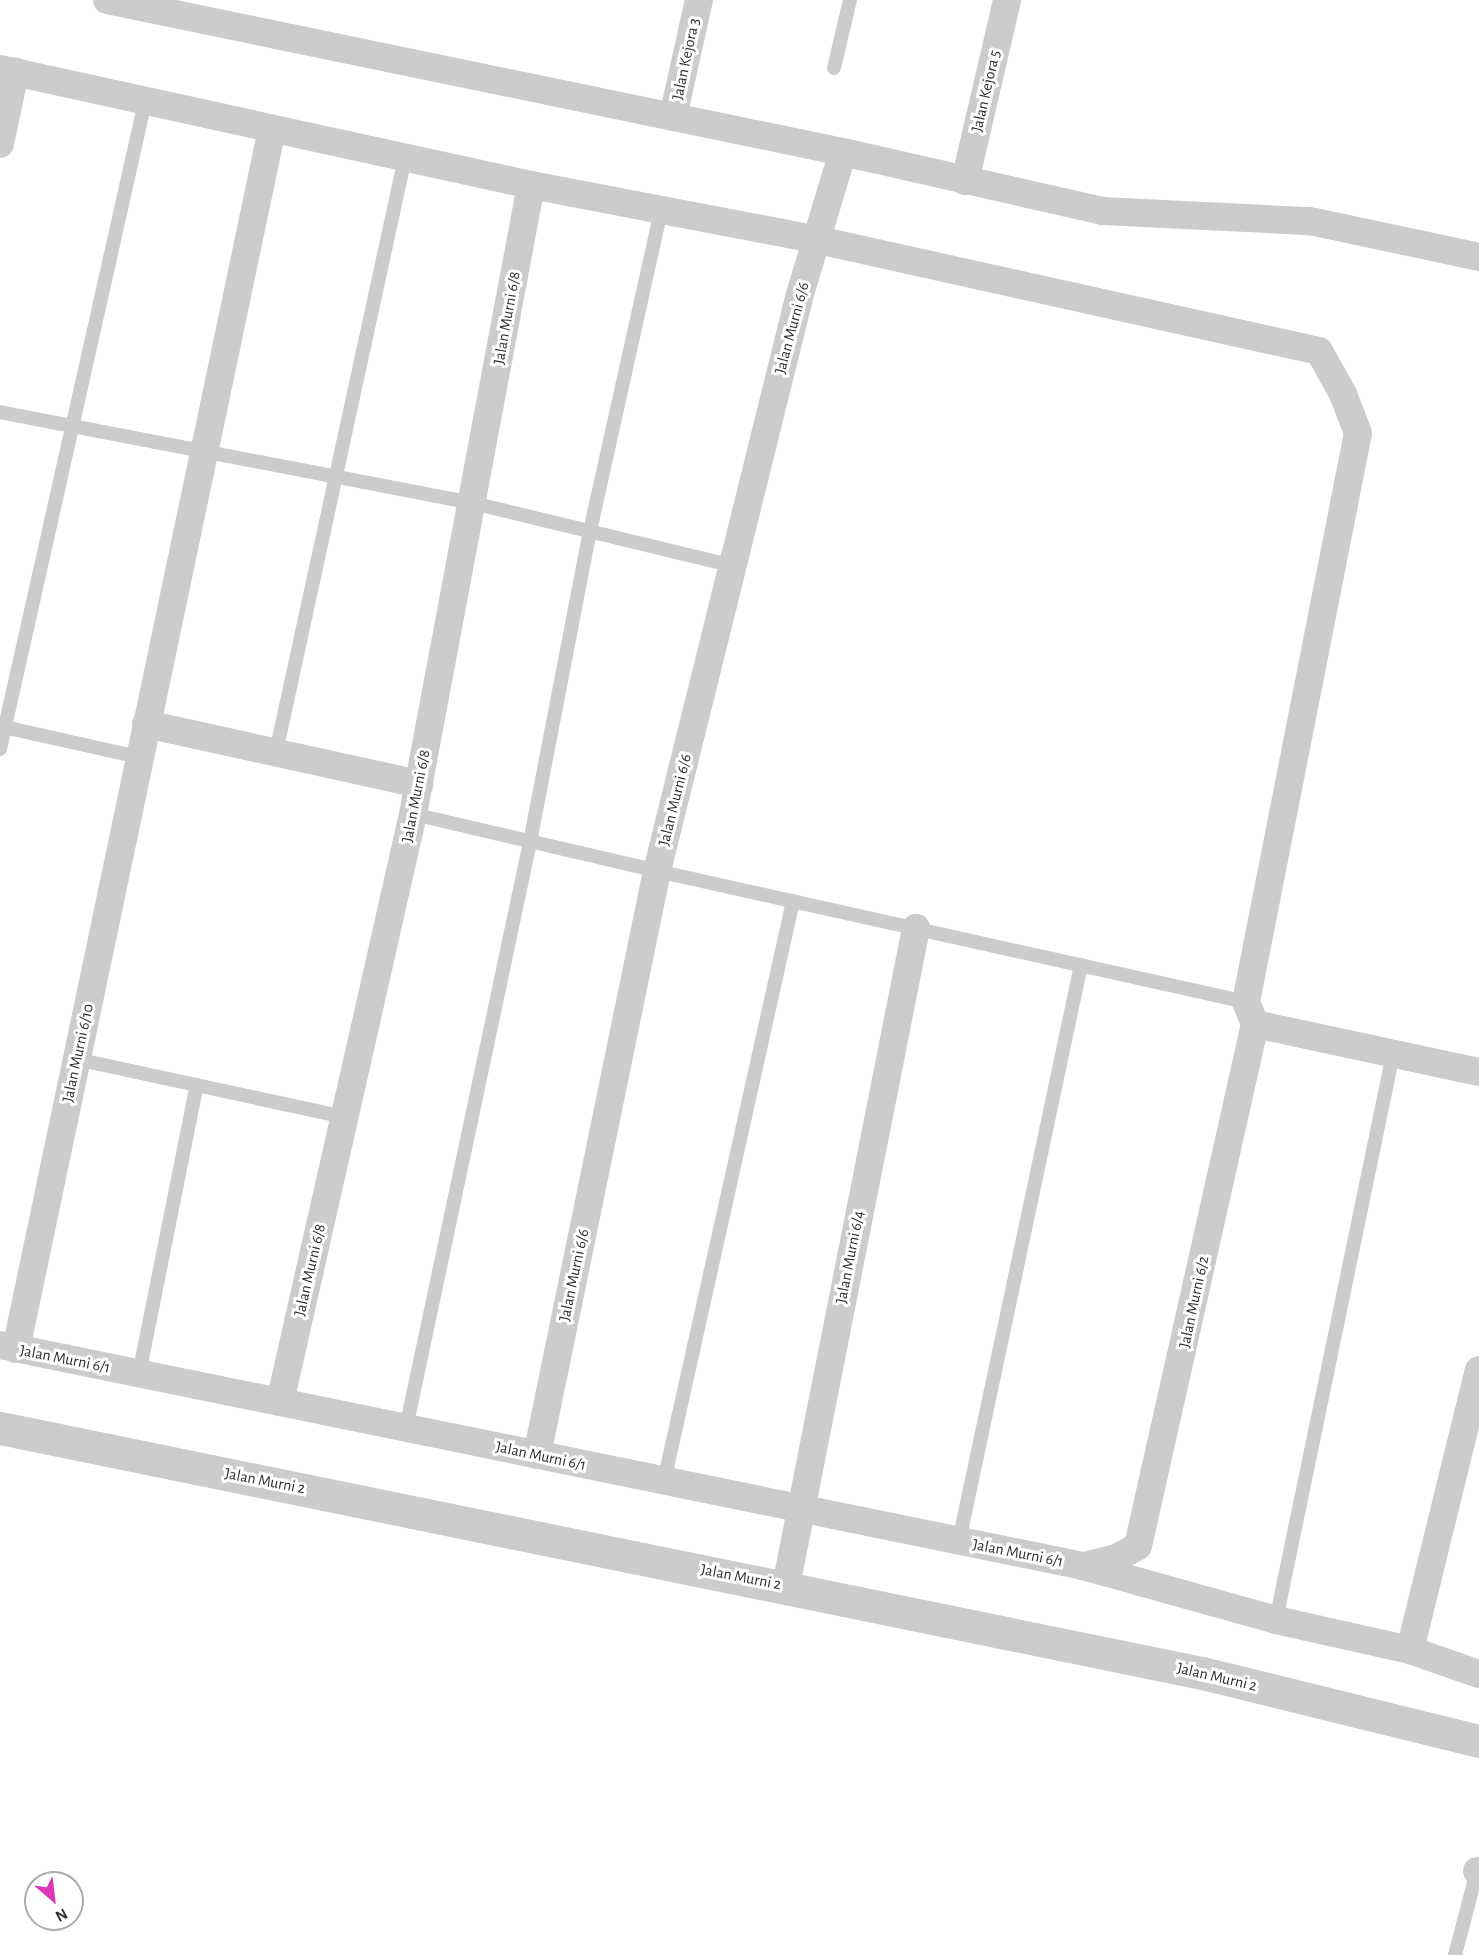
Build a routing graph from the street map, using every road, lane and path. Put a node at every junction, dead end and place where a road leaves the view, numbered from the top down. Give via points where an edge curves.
1 (107, 0) edge
2 (699, 0) edge
3 (850, 0) edge
4 (1007, 0) edge
5 (834, 68) dead end
6 (8, 71) edge
7 (145, 102) junction
8 (673, 117) junction
9 (272, 129) junction
10 (0, 144) edge
11 (843, 152) junction
12 (405, 158) junction
13 (965, 182) junction
14 (531, 185) junction
15 (661, 211) junction
16 (818, 240) junction
17 (1479, 257) edge
18 (0, 412) edge
19 (74, 426) junction
20 (204, 452) junction
21 (336, 477) junction
22 (473, 503) junction
23 (590, 531) junction
24 (733, 566) junction
25 (146, 724) junction
26 (2, 727) edge
27 (0, 749) edge
28 (276, 752) junction
29 (139, 758) junction
30 (419, 784) junction
31 (413, 814) junction
32 (530, 842) junction
33 (657, 871) junction
34 (793, 901) junction
35 (916, 928) junction
36 (1081, 965) junction
37 (1250, 1013) junction
38 (1393, 1054) junction
39 (76, 1059) junction
40 (1479, 1072) edge
41 (197, 1085) junction
42 (345, 1117) junction
43 (8, 1347) edge
44 (1479, 1370) edge
45 (139, 1374) junction
46 (280, 1402) junction
47 (0, 1428) edge
48 (406, 1428) junction
49 (537, 1455) junction
50 (664, 1481) junction
51 (800, 1508) junction
52 (959, 1541) junction
53 (1083, 1566) junction
54 (786, 1586) junction
55 (1276, 1620) junction
56 (1410, 1650) junction
57 (1479, 1674) edge
58 (1479, 1741) edge
59 (1478, 1871) edge
60 (1455, 1955) edge

1 - 8 street
2 - 8 street, Jalan Kejora 3
3 - 5 lane
4 - 13 street, Jalan Kejora 5
6 - 7 street
6 - 10 street
7 - 9 street
7 - 19 lane
8 - 11 street
9 - 12 street
9 - 20 street, Jalan Murni 6/10
11 - 13 street
11 - 16 street, Jalan Murni 6/6
12 - 14 street
12 - 21 lane
13 - 17 street via 1102,211 1310,221
14 - 15 street
14 - 22 street, Jalan Murni 6/8
15 - 16 street
15 - 23 lane
16 - 24 street, Jalan Murni 6/6 via 800,294
16 - 37 street via 1319,351 1343,394 1358,433
18 - 19 lane
19 - 20 lane
19 - 26 lane
20 - 21 lane
20 - 25 street, Jalan Murni 6/10
21 - 22 lane
21 - 28 lane
22 - 23 lane
22 - 30 street, Jalan Murni 6/8
23 - 24 lane
23 - 32 lane
24 - 33 street, Jalan Murni 6/6
25 - 28 street
25 - 29 street, Jalan Murni 6/10
26 - 27 lane
26 - 29 lane
28 - 30 street
29 - 39 street, Jalan Murni 6/10
30 - 31 street, Jalan Murni 6/8
31 - 32 lane
31 - 42 street, Jalan Murni 6/8
32 - 33 lane
32 - 48 lane
33 - 34 lane
33 - 49 street, Jalan Murni 6/6
34 - 35 lane
34 - 50 lane
35 - 36 lane
35 - 51 street, Jalan Murni 6/4
36 - 37 lane
36 - 52 lane
37 - 38 street
37 - 53 street, Jalan Murni 6/2 via 1138,1546 1116,1558
38 - 40 street
38 - 55 lane
39 - 41 lane
39 - 43 street, Jalan Murni 6/10
41 - 42 lane
41 - 45 lane
42 - 46 street, Jalan Murni 6/8
43 - 45 street, Jalan Murni 6/1
44 - 56 street
45 - 46 street, Jalan Murni 6/1
46 - 48 street, Jalan Murni 6/1
47 - 54 street, Jalan Murni 2
48 - 49 street, Jalan Murni 6/1
49 - 50 street, Jalan Murni 6/1
50 - 51 street, Jalan Murni 6/1
51 - 52 street, Jalan Murni 6/1
51 - 54 street, Jalan Murni 6/4
52 - 53 street, Jalan Murni 6/1
53 - 55 street, Jalan Murni 6/1
54 - 58 street, Jalan Murni 2 via 1202,1672
55 - 56 street, Jalan Murni 6/1
56 - 57 street, Jalan Murni 6/1
59 - 60 lane

